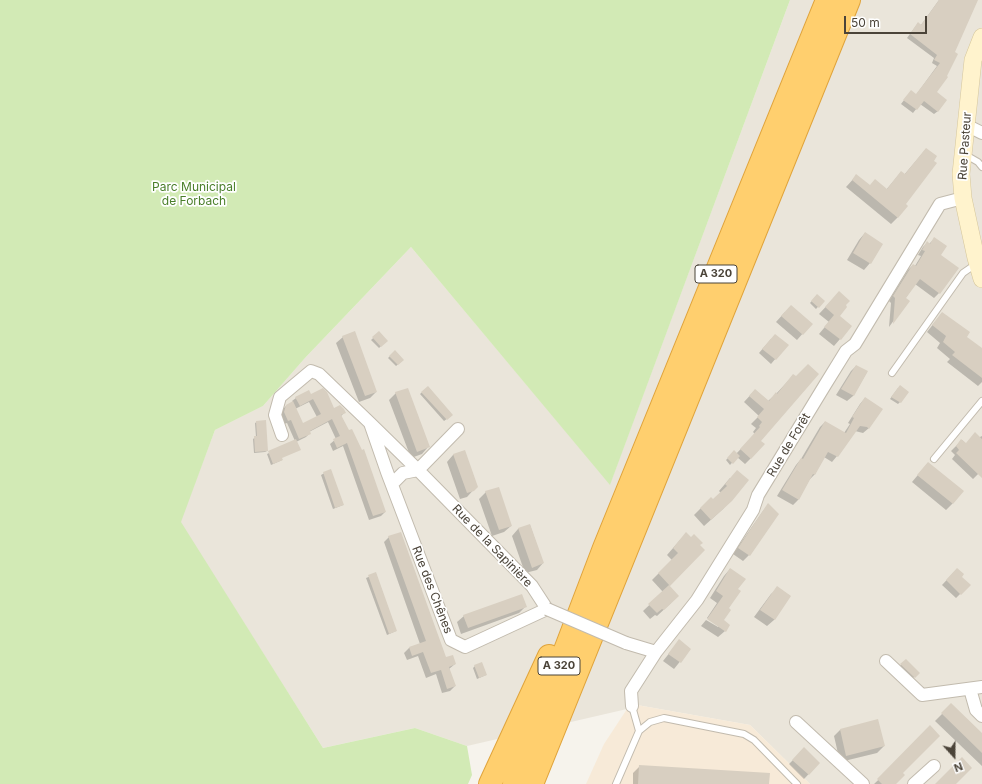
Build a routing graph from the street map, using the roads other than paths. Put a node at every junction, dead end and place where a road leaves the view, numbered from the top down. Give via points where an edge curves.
1 (827, 0) edge
2 (849, 0) edge
3 (982, 37) edge
4 (966, 125) junction
5 (982, 132) edge
6 (963, 153) junction
7 (982, 167) edge
8 (963, 198) junction
9 (980, 271) edge
10 (892, 374) dead end
11 (982, 401) edge
12 (370, 423) junction
13 (458, 429) dead end
14 (282, 435) dead end
15 (934, 459) dead end
16 (418, 470) junction
17 (392, 484) junction
18 (604, 548) junction
19 (547, 609) junction
20 (589, 644) junction
21 (656, 652) junction
22 (886, 661) dead end
23 (976, 688) edge
24 (632, 706) joint
25 (982, 716) edge
26 (796, 722) dead end
27 (639, 731) junction
28 (934, 766) dead end
29 (490, 784) edge
30 (514, 784) edge
31 (532, 784) edge
32 (547, 784) edge
33 (616, 784) edge
34 (797, 784) edge
35 (863, 784) edge
36 (914, 784) edge

1 - 18 highway, A 320
2 - 20 highway, A 320
3 - 4 main road, Rue Pasteur via 973,60
4 - 5 street
4 - 6 main road, Rue Pasteur
6 - 7 lane
6 - 8 main road, Rue Pasteur
8 - 9 main road, Rue Pasteur
8 - 21 street, Rue de Forêt via 940,204 855,344 846,351 825,385 701,594
9 - 10 lane via 963,273
11 - 15 lane
12 - 14 street, Rue de la Sapinière via 319,374 311,371 280,397 275,415
12 - 16 street, Rue de la Sapinière
12 - 17 street, Rue des Chênes
13 - 16 street
16 - 17 street via 403,473
16 - 19 street, Rue de la Sapinière via 532,586
17 - 19 street, Rue des Chênes via 451,640 465,648
18 - 29 highway via 572,605
18 - 30 highway, A 320
19 - 21 street, bridge via 626,643
20 - 31 highway, A 320
20 - 32 highway via 574,708
21 - 24 street, Rue de Forêt via 631,691
22 - 23 street via 922,695
23 - 25 street via 976,710
24 - 27 lane
26 - 35 street
27 - 33 lane
27 - 34 lane via 650,722 664,718 744,734 754,740
28 - 36 street

